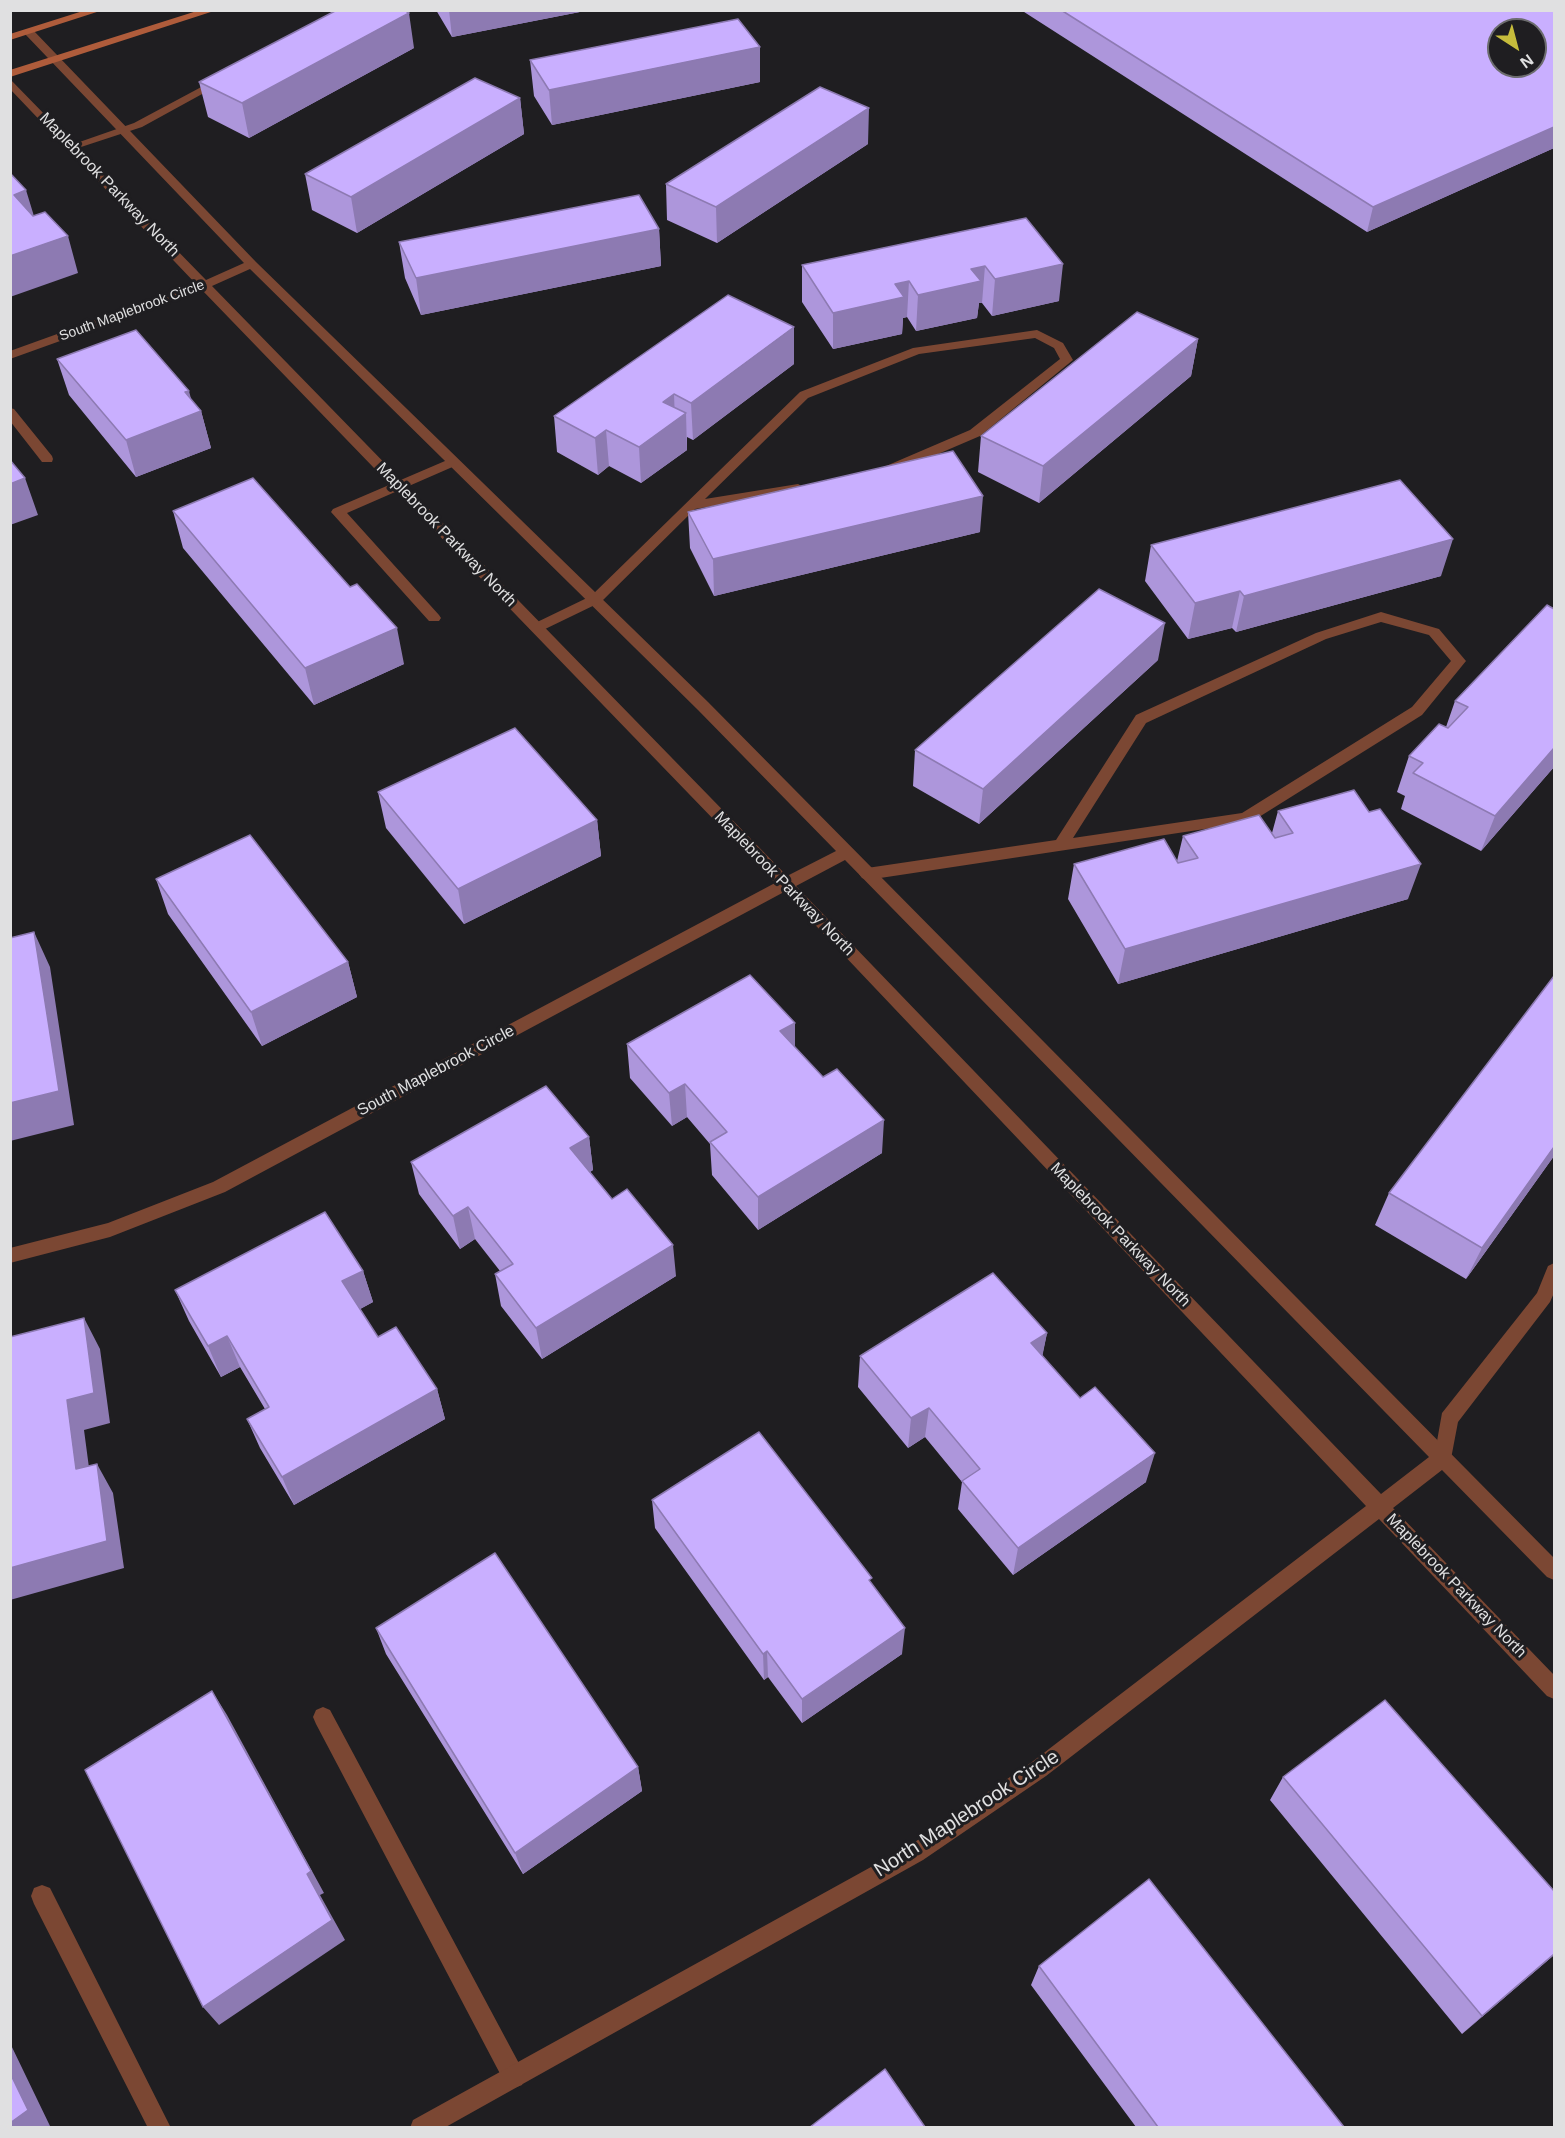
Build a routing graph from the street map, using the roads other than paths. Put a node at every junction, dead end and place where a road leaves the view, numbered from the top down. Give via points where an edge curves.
1 (98, 10) edge
2 (212, 10) edge
3 (29, 32) junction
4 (10, 37) edge
5 (57, 59) junction
6 (10, 74) edge
7 (230, 74) edge
8 (10, 82) edge
9 (124, 130) junction
10 (74, 146) junction
11 (252, 264) junction
12 (204, 285) junction
13 (10, 355) edge
14 (10, 412) edge
15 (47, 459) dead end
16 (452, 462) junction
17 (877, 475) edge
18 (397, 485) junction
19 (807, 486) edge
20 (691, 505) junction
21 (596, 599) junction
22 (434, 618) dead end
23 (536, 628) junction
24 (1061, 845) junction
25 (846, 852) junction
26 (867, 874) junction
27 (786, 885) junction
28 (10, 1256) edge
29 (1554, 1271) edge
30 (1549, 1297) edge
31 (1443, 1458) junction
32 (1378, 1506) junction
33 (1554, 1571) edge
34 (1554, 1689) edge
35 (323, 1717) dead end
36 (42, 1896) dead end
37 (514, 2077) junction
38 (160, 2127) edge
39 (421, 2127) edge

1 - 3 main road
2 - 5 main road
3 - 4 main road
3 - 5 street
5 - 6 main road
5 - 9 street
7 - 9 street
8 - 10 street, Maplebrook Parkway North
9 - 10 street
9 - 11 street
10 - 12 street, Maplebrook Parkway North
11 - 12 street, South Maplebrook Circle
11 - 16 street
12 - 13 street, South Maplebrook Circle
12 - 18 street, Maplebrook Parkway North
14 - 15 street
16 - 18 street
16 - 21 street
17 - 20 street via 975,433 1066,360 1059,346 1037,334 917,351 804,395
18 - 22 street via 338,512
18 - 23 street, Maplebrook Parkway North
19 - 20 street
20 - 21 street
21 - 23 street
21 - 25 street
23 - 27 street, Maplebrook Parkway North
24 - 24 street via 1246,818 1417,711 1459,661 1434,632 1381,617 1321,636 1162,709 1141,719
24 - 26 street
25 - 26 street
25 - 27 street, South Maplebrook Circle
26 - 31 street
27 - 28 street, South Maplebrook Circle via 219,1187 111,1230
27 - 32 street, Maplebrook Parkway North
29 - 30 street
30 - 31 street via 1449,1419
31 - 32 street, North Maplebrook Circle
31 - 33 street
32 - 34 street, Maplebrook Parkway North
32 - 37 street, North Maplebrook Circle via 1039,1769 916,1852
35 - 37 street
36 - 38 street
37 - 39 street, North Maplebrook Circle

